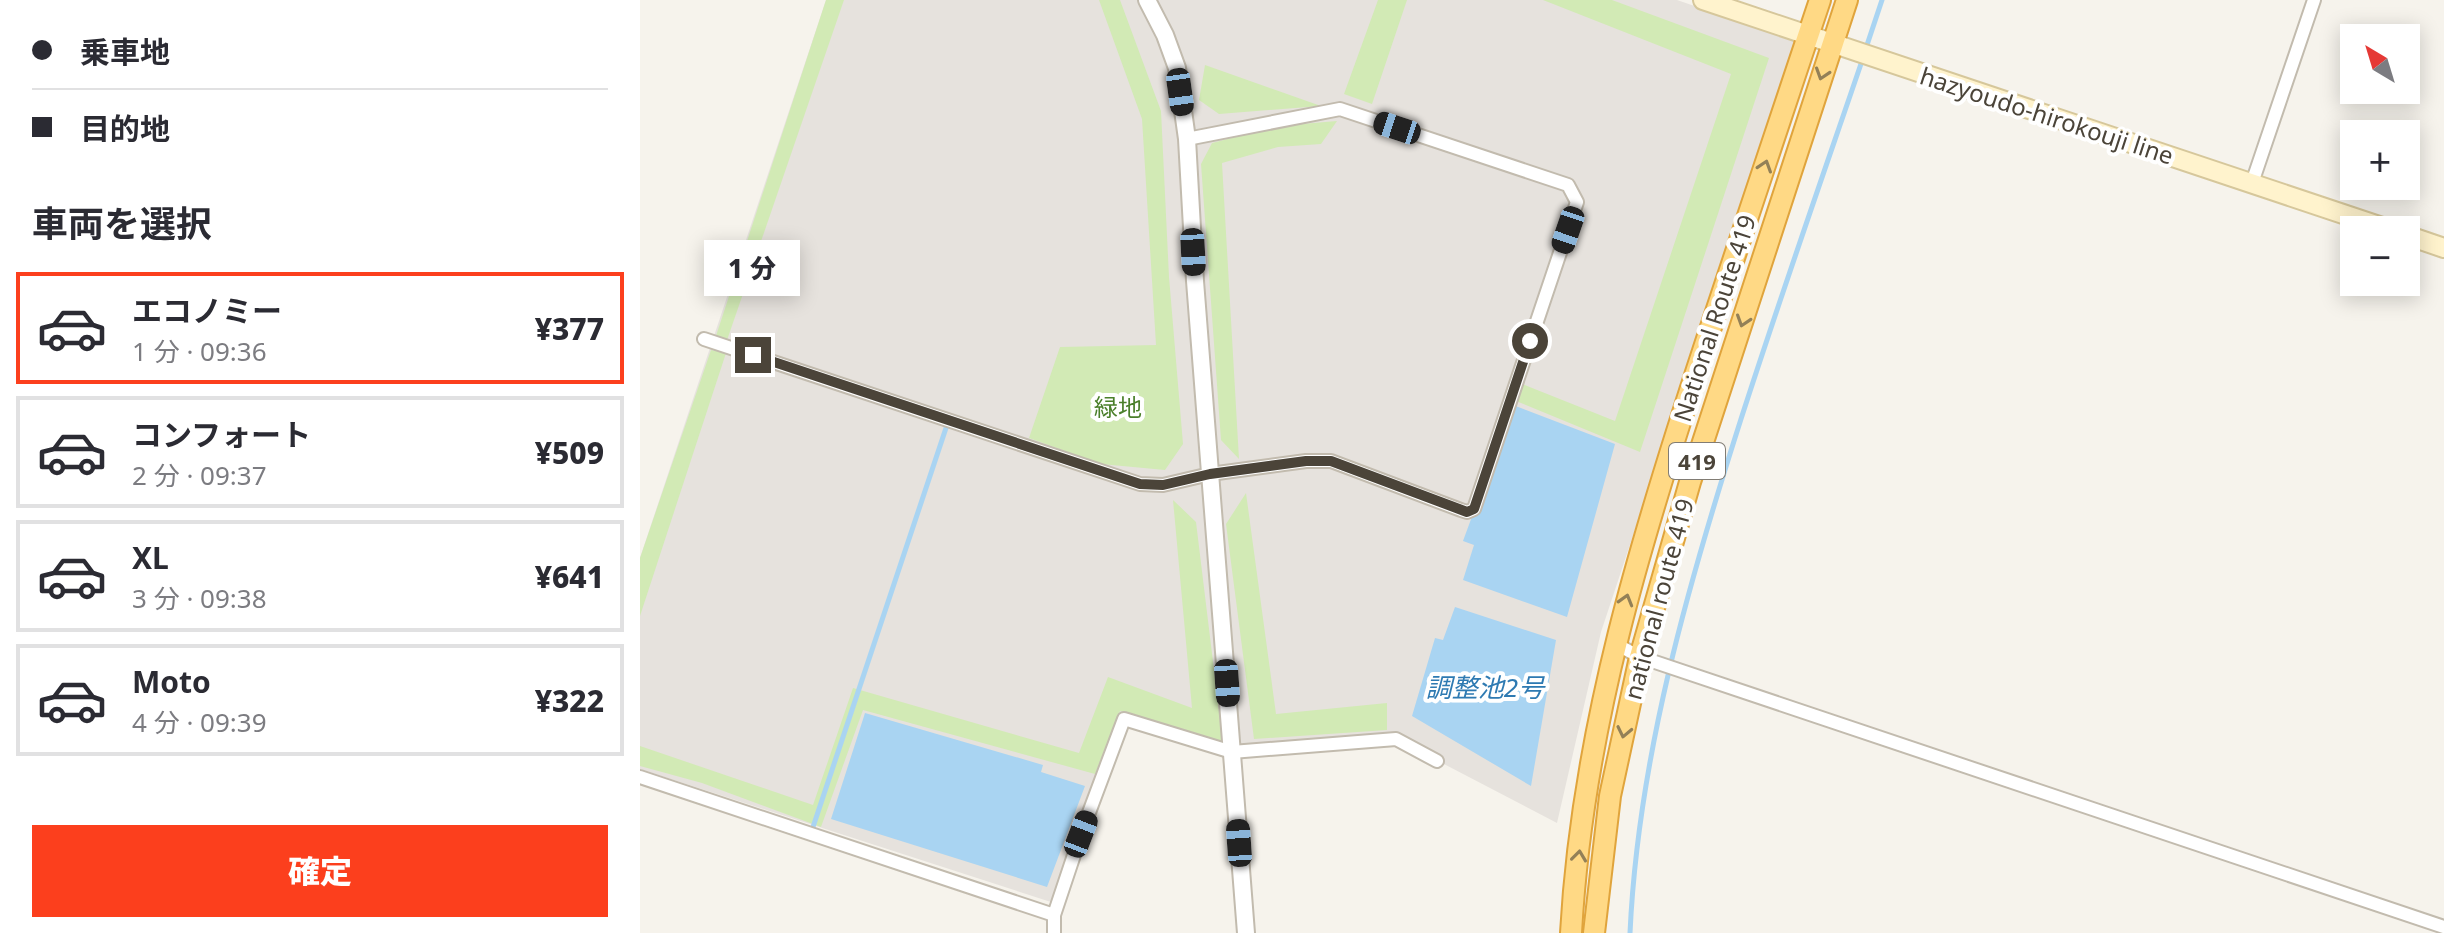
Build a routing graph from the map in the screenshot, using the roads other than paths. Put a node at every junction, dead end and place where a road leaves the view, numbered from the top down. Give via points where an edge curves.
1 (1147, 0) edge
2 (1703, 0) edge
3 (1820, 0) edge
4 (1847, 0) edge
5 (2314, 0) edge
6 (1808, 35) junction
7 (1831, 44) junction
8 (1187, 139) junction
9 (2252, 183) junction
10 (2350, 216) edge
11 (2420, 240) edge
12 (2444, 248) edge
13 (704, 339) dead end
14 (1210, 474) junction
15 (1614, 643) junction
16 (1640, 657) junction
17 (1232, 752) junction
18 (1437, 761) dead end
19 (640, 777) edge
20 (1054, 915) junction
21 (2444, 927) edge
22 (1054, 933) edge
23 (1246, 933) edge
24 (1571, 933) edge
25 (1594, 933) edge

1 - 8 street via 1177,68
2 - 6 main road, hazyoudo-hirokouji line
3 - 6 highway, 419
4 - 7 highway, national route 419 / 419
5 - 9 street
6 - 7 main road, hazyoudo-hirokouji line
15 -> 6 highway, National Route 419 / 419 via 1663,474
7 - 9 main road, hazyoudo-hirokouji line
7 -> 16 highway, national route 419 / 419 via 1690,482
8 - 14 street
8 - 14 street via 1340,109 1568,185 1577,202 1474,509 1461,510 1331,461
9 - 10 main road, hazyoudo-hirokouji line
11 - 12 main road
13 - 14 street via 1140,484 1163,485
14 - 17 street
15 - 16 street
24 -> 15 highway, National Route 419 / 419 via 1587,788
16 - 21 street
16 -> 25 highway, national route 419 / 419 via 1610,796
17 - 18 street via 1396,739
17 - 20 street via 1124,719
17 - 23 street
19 - 20 street
20 - 22 street

